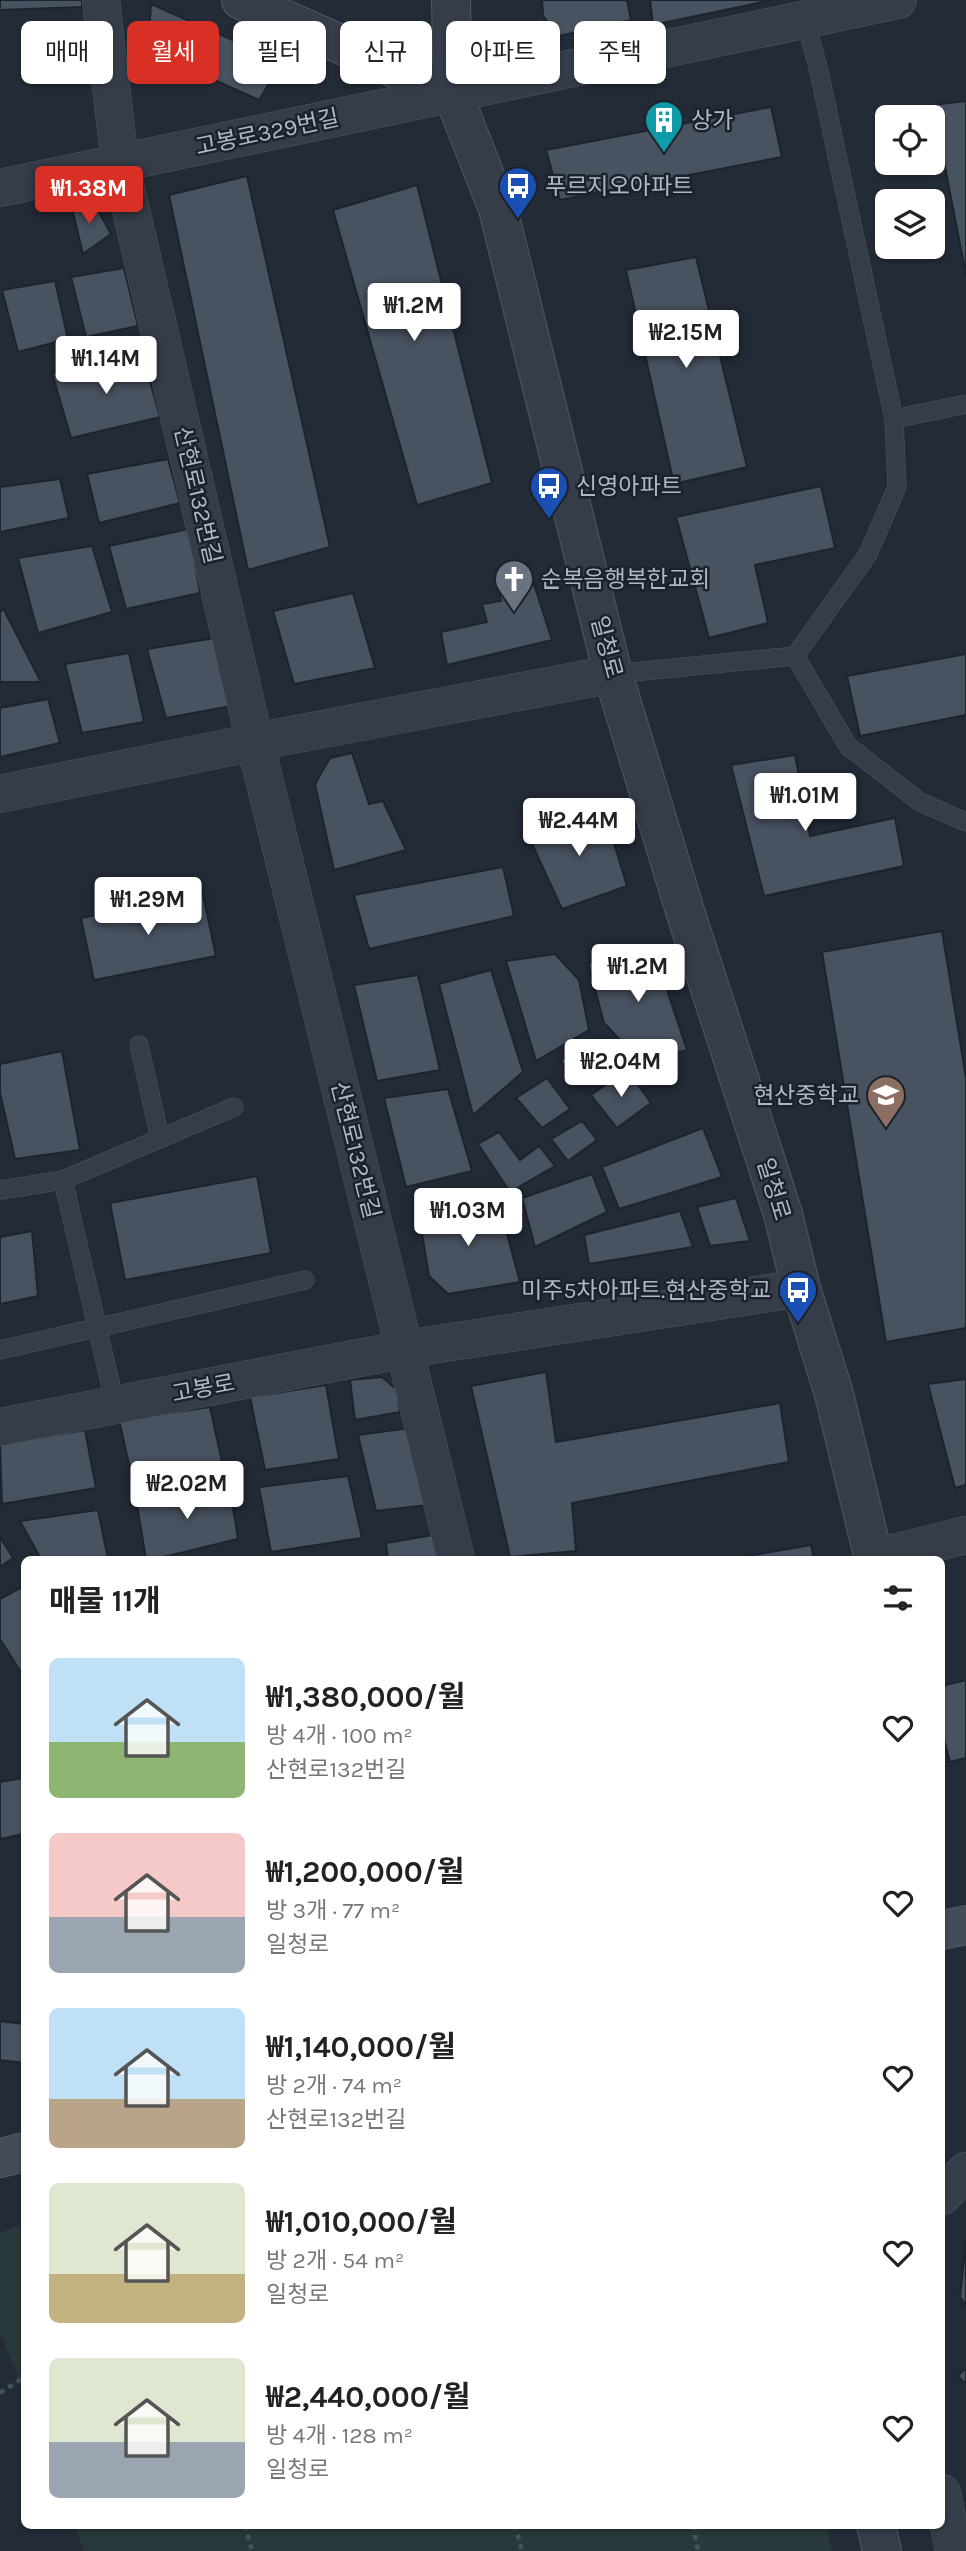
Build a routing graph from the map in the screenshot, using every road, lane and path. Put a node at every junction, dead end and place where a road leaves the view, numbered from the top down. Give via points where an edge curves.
1 (101, 0) edge
2 (242, 0) edge
3 (452, 0) edge
4 (898, 0) edge
5 (805, 19) junction
6 (453, 94) junction
7 (120, 163) junction
8 (0, 188) edge
9 (966, 404) edge
10 (894, 419) junction
11 (794, 656) junction
12 (613, 674) junction
13 (255, 742) junction
14 (0, 794) edge
15 (966, 822) edge
16 (139, 1045) dead end
17 (234, 1107) dead end
18 (160, 1139) junction
19 (63, 1180) junction
20 (0, 1190) edge
21 (305, 1280) dead end
22 (801, 1288) junction
23 (97, 1327) junction
24 (405, 1349) junction
25 (0, 1350) edge
26 (115, 1404) junction
27 (0, 1427) edge
28 (966, 1535) edge
29 (455, 1556) edge
30 (873, 1556) edge
31 (886, 1556) edge
32 (966, 1925) edge
33 (945, 1929) edge
34 (21, 2153) edge
35 (0, 2158) edge
36 (966, 2171) edge
37 (945, 2193) edge
38 (21, 2379) edge
39 (0, 2393) edge
40 (950, 2497) edge
41 (246, 2529) edge
42 (516, 2529) edge
43 (694, 2529) edge
44 (877, 2529) edge
45 (251, 2551) edge
46 (522, 2551) edge
47 (698, 2551) edge
48 (882, 2551) edge
49 (954, 2551) edge

1 - 7 street, 산현로132번길
2 - 6 street
3 - 6 street, 일청로
4 - 5 street, 고봉로329번길
5 - 6 street, 고봉로329번길
5 - 10 lane
6 - 7 street, 고봉로329번길
6 - 12 street, 일청로 via 498,209
7 - 8 street, 고봉로329번길
7 - 13 street, 산현로132번길
9 - 10 lane
10 - 11 lane via 897,487 867,554
11 - 12 lane
11 - 15 lane via 848,746 920,802
12 - 13 street
12 - 22 street, 일청로 via 783,1214
13 - 14 street
13 - 24 street, 산현로132번길
16 - 18 lane
17 - 18 lane
18 - 19 lane
19 - 20 lane
19 - 23 lane
21 - 23 lane
22 - 24 street
22 - 30 street, 일청로 via 834,1394
23 - 25 lane
23 - 26 lane
24 - 26 street, 고봉로
24 - 29 street, 산현로132번길
26 - 27 street, 고봉로
28 - 31 street
32 - 33 main road
34 - 35 main road
36 - 37 street
38 - 39 path
40 - 49 street
41 - 45 path
42 - 46 path
43 - 47 path
44 - 48 street

